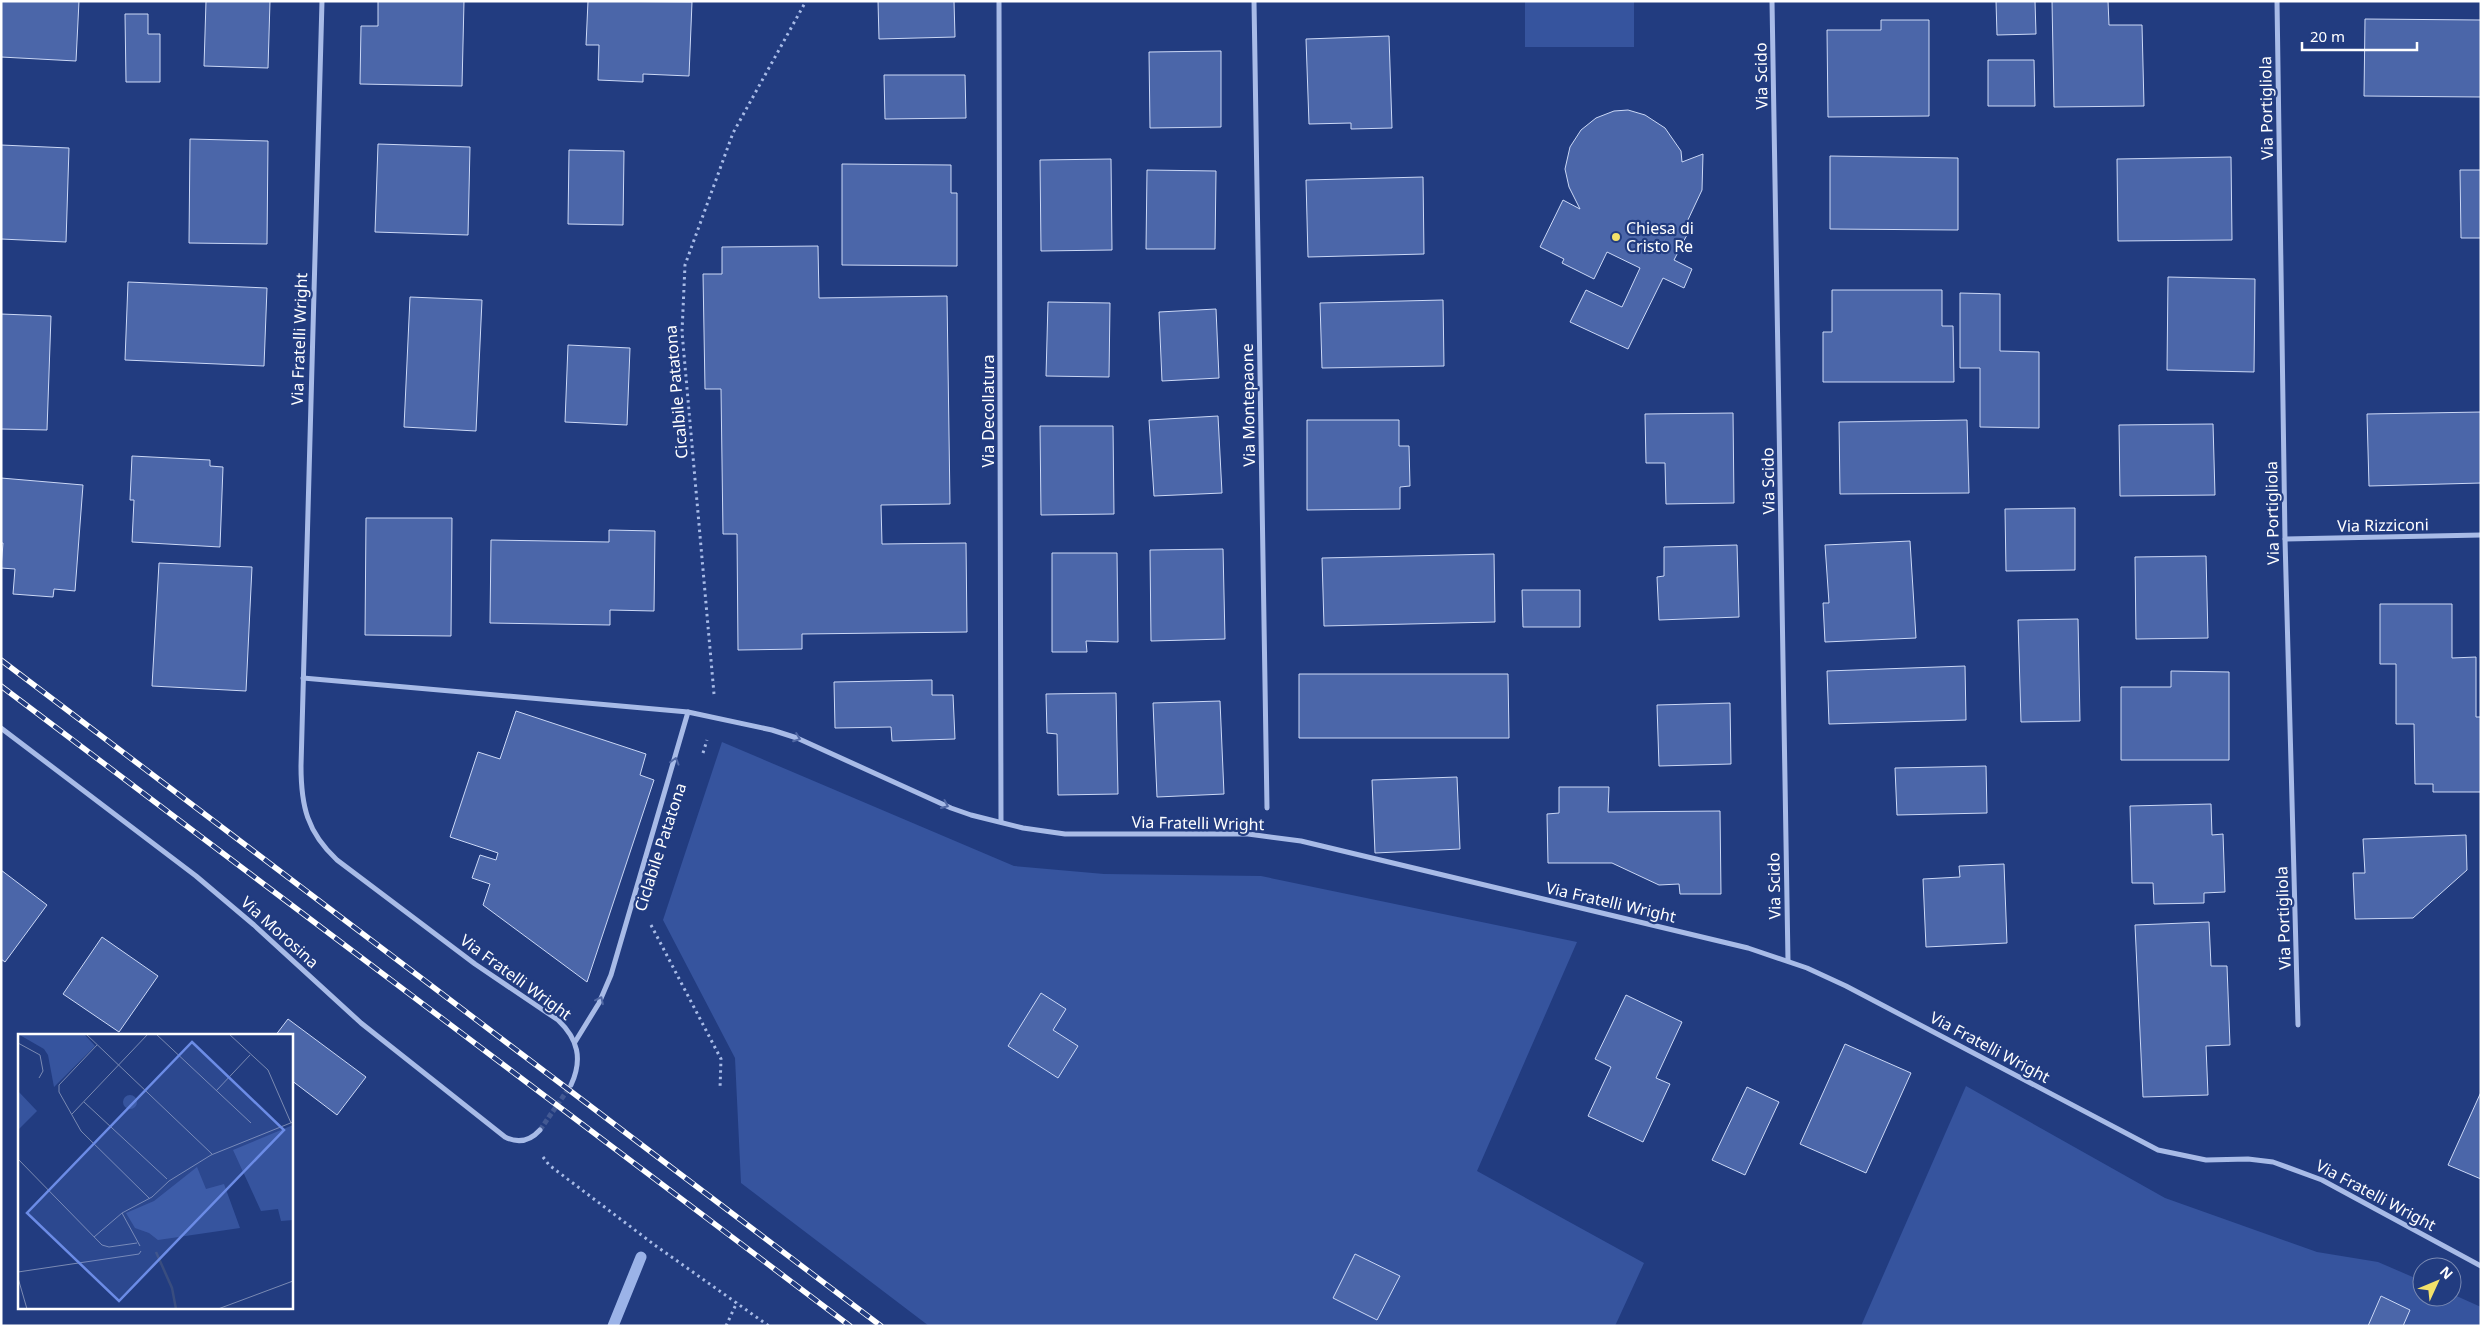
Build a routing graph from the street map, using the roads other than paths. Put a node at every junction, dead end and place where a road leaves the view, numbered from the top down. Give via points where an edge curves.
1 (322, 1) edge
2 (999, 1) edge
3 (1254, 1) edge
4 (1772, 1) edge
5 (2277, 1) edge
6 (2481, 536) edge
7 (2285, 539) junction
8 (303, 678) junction
9 (688, 712) junction
10 (1, 728) edge
11 (1267, 808) dead end
12 (1001, 822) junction
13 (1788, 961) junction
14 (2298, 1025) dead end
15 (575, 1042) junction
16 (572, 1085) tunnel mouth
17 (540, 1130) tunnel mouth
18 (2481, 1266) edge

1 - 8 street, Via Fratelli Wright
2 - 12 street, Via Decollatura
3 - 11 street, Via Montepaone
4 - 13 street, Via Scido
5 - 7 street, Via Portigliola
6 - 7 street, Via Rizziconi
7 - 14 street, Via Portigliola
8 - 9 street, Via Fratelli Wright
8 - 15 street, Via Fratelli Wright via 301,789 307,818 321,844 337,860 475,964 558,1020
9 -> 12 street, Via Fratelli Wright via 797,738 951,808
15 -> 9 street, Via Fratelli Wright via 599,1003 611,975
10 - 17 street, Via Morosina via 196,876 361,1023 505,1137 512,1141 528,1139
12 - 13 street, Via Fratelli Wright via 1065,834 1269,836 1396,862 1728,942
13 - 18 street, Via Fratelli Wright via 1864,995 2158,1150 2194,1159 2273,1162 2299,1170
15 - 16 street via 578,1067

